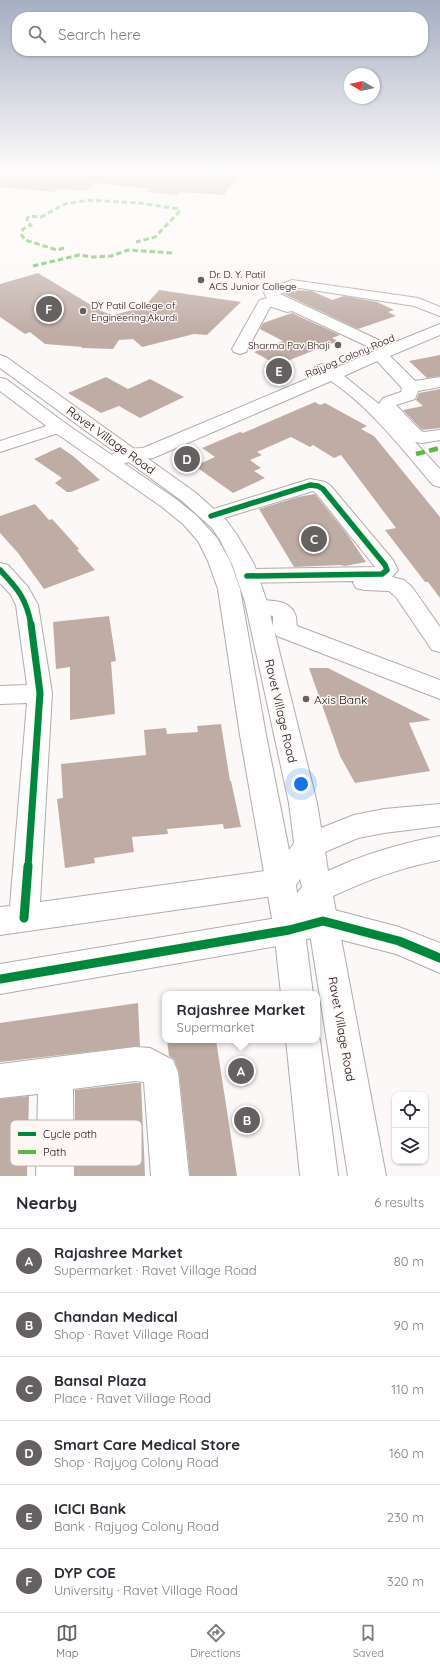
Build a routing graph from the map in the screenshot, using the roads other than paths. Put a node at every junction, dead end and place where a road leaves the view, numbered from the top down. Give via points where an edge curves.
1 (440, 312) edge
2 (440, 318) edge
3 (440, 329) edge
4 (440, 342) edge
5 (240, 349) dead end
6 (377, 353) junction
7 (0, 360) edge
8 (327, 372) junction
9 (440, 382) edge
10 (0, 383) edge
11 (411, 387) junction
12 (59, 426) junction
13 (440, 435) edge
14 (0, 447) edge
15 (121, 458) junction
16 (440, 481) edge
17 (211, 516) junction
18 (0, 570) edge
19 (251, 590) junction
20 (440, 644) edge
21 (440, 690) edge
22 (40, 693) junction
23 (0, 695) edge
24 (440, 815) edge
25 (309, 846) junction
26 (440, 848) edge
27 (280, 882) junction
28 (317, 890) junction
29 (12, 920) edge
30 (323, 921) junction
31 (289, 930) junction
32 (440, 958) edge
33 (0, 979) edge
34 (297, 991) edge
35 (303, 1043) edge
36 (56, 1074) junction
37 (0, 1081) edge
38 (56, 1120) edge
39 (55, 1166) edge
40 (55, 1176) edge
41 (170, 1176) edge
42 (319, 1176) edge
43 (367, 1176) edge

1 - 6 street via 418,302 300,284 292,284 271,293 272,296
2 - 6 street, Rajyog Colony Road
3 - 6 street, Rajyog Colony Road
4 - 6 street
5 - 6 street via 265,303 269,301
6 - 8 street, Rajyog Colony Road
6 - 11 street
7 - 15 street, Ravet Village Road
8 - 15 street, Rajyog Colony Road via 146,454
8 - 16 street via 372,408
9 - 11 street
10 - 12 street, Ravet Village Road
11 - 13 street via 409,395 389,402 388,409 415,435 422,438
12 - 14 street
12 - 15 street, Ravet Village Road
15 - 17 street, Ravet Village Road via 189,497
15 - 27 street, Ravet Village Road via 190,520 207,538 219,561 229,589
17 - 19 street, Ravet Village Road via 230,539 243,564
17 - 19 street via 310,485 318,486 387,570 382,574
18 - 22 street via 20,592 27,605
19 - 20 street via 386,583 396,585 404,592
19 - 21 street via 282,611 285,630
19 - 25 street, Ravet Village Road via 303,803
22 - 23 street
22 - 29 street
24 - 25 street via 354,827
25 - 27 street
25 - 28 street, Ravet Village Road
26 - 28 street via 405,855
27 - 29 street
27 - 31 street, Ravet Village Road
28 - 30 street, Ravet Village Road
28 - 31 street
30 - 31 street
30 - 32 street via 399,941
30 - 43 street, Ravet Village Road
31 - 33 street
31 - 34 street, Ravet Village Road
35 - 42 street
36 - 37 street
36 - 38 street
36 - 41 street via 135,1064 150,1065 161,1072
39 - 40 street

